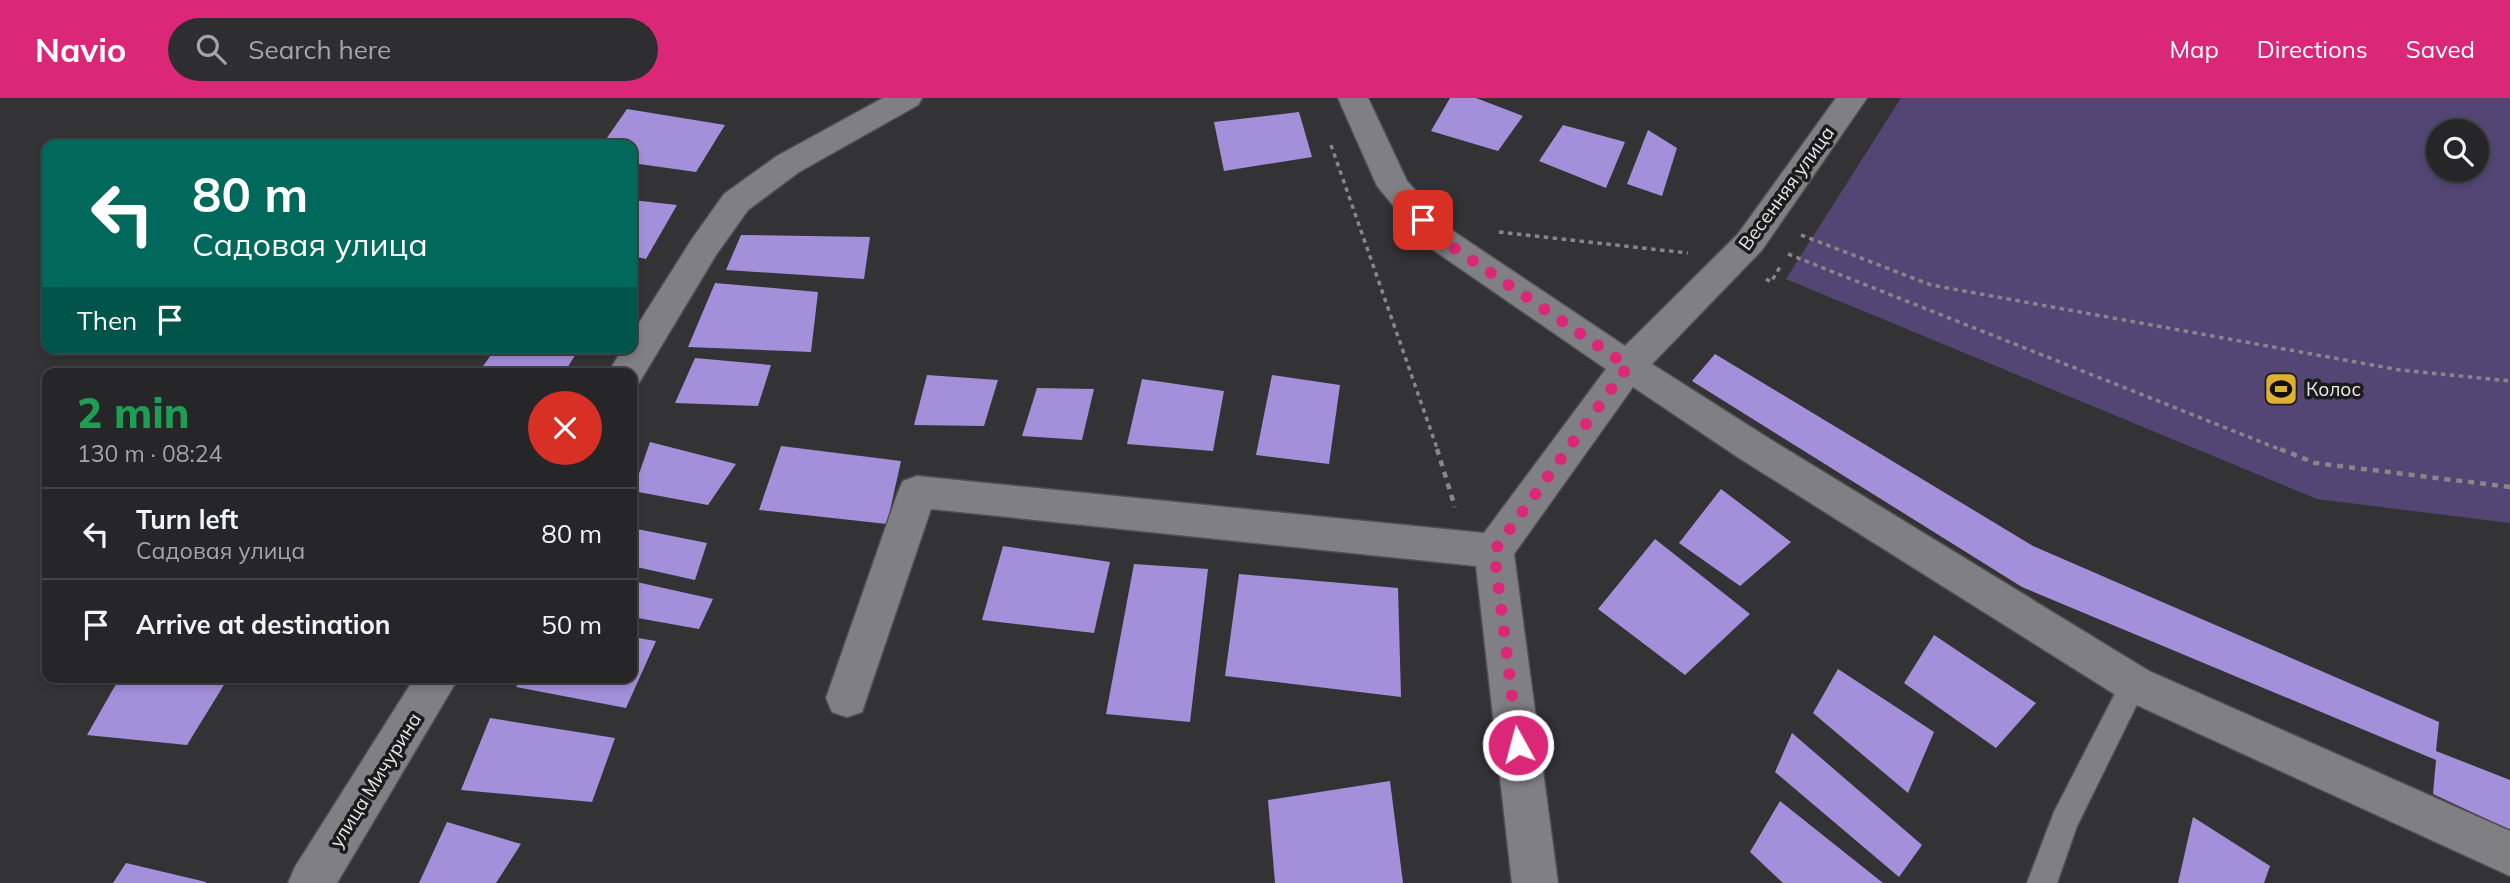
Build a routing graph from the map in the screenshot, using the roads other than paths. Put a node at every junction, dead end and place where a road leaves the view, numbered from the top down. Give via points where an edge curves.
1 (907, 98) edge
2 (1353, 98) edge
3 (1852, 98) edge
4 (1628, 366) junction
5 (629, 368) edge
6 (1478, 549) junction
7 (434, 683) edge
8 (2134, 684) junction
9 (847, 698) dead end
10 (2510, 854) edge
11 (312, 883) edge
12 (1535, 883) edge
13 (2042, 883) edge

1 - 5 street via 788,164 736,202
2 - 4 street via 1393,186 1438,237
3 - 4 street, Весенняя улица via 1750,242
4 - 6 street, Весенняя улица
4 - 8 street
6 - 9 street via 917,492
6 - 12 street
7 - 11 street, улица Мичурина
8 - 10 street
8 - 13 lane via 2064,822

